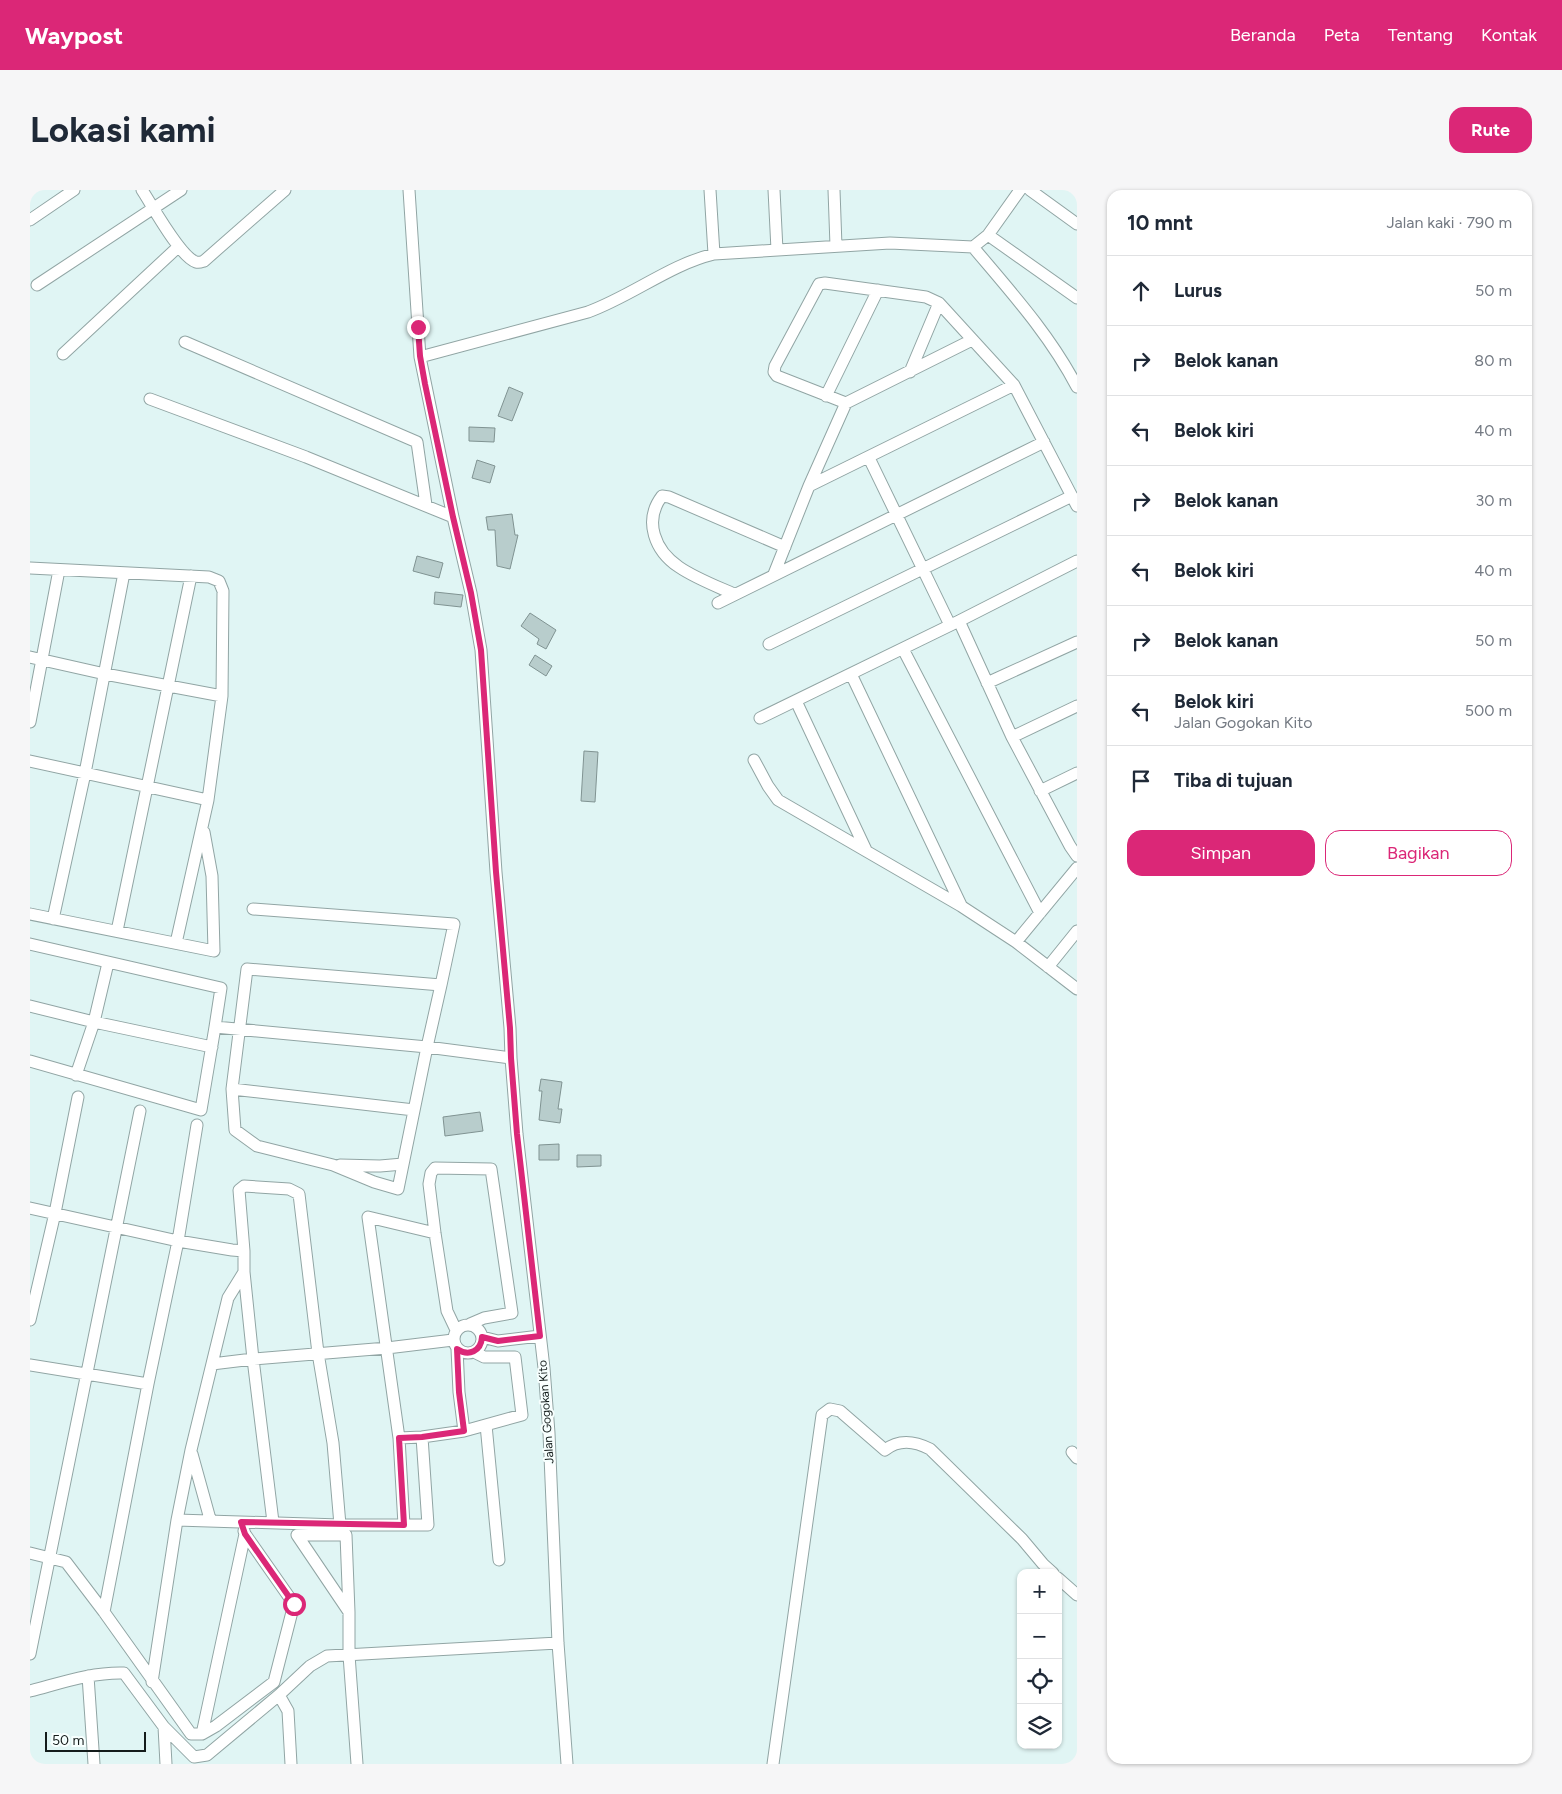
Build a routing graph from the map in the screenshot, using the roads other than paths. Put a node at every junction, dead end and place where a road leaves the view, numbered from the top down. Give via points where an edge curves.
1 (74, 190) edge
2 (142, 190) edge
3 (181, 190) edge
4 (285, 190) edge
5 (408, 190) edge
6 (710, 190) edge
7 (774, 190) edge
8 (834, 190) edge
9 (1020, 190) edge
10 (1030, 190) edge
11 (154, 208) junction
12 (30, 220) edge
13 (1077, 224) edge
14 (988, 235) junction
15 (836, 246) junction
16 (178, 247) junction
17 (973, 247) junction
18 (777, 250) junction
19 (714, 254) junction
20 (37, 285) dead end
21 (878, 290) junction
22 (1077, 298) edge
23 (939, 303) junction
24 (972, 340) junction
25 (185, 342) dead end
26 (63, 354) dead end
27 (420, 356) junction
28 (910, 372) junction
29 (1073, 374) edge
30 (1014, 385) junction
31 (1077, 387) edge
32 (826, 396) junction
33 (150, 399) dead end
34 (846, 403) junction
35 (1044, 442) junction
36 (869, 458) junction
37 (809, 486) junction
38 (1075, 501) edge
39 (426, 506) junction
40 (896, 514) junction
41 (453, 517) junction
42 (785, 547) junction
43 (1077, 561) edge
44 (30, 568) edge
45 (923, 568) junction
46 (59, 570) junction
47 (124, 573) junction
48 (774, 574) junction
49 (191, 576) junction
50 (734, 594) junction
51 (718, 603) dead end
52 (955, 623) junction
53 (1077, 642) edge
54 (769, 644) dead end
55 (903, 649) junction
56 (30, 657) edge
57 (42, 660) junction
58 (105, 674) junction
59 (851, 674) junction
60 (987, 683) junction
61 (168, 687) junction
62 (222, 696) junction
63 (796, 701) junction
64 (1077, 706) edge
65 (760, 718) dead end
66 (30, 722) edge
67 (1012, 737) junction
68 (754, 760) dead end
69 (30, 762) edge
70 (1077, 773) edge
71 (85, 774) junction
72 (147, 788) junction
73 (1040, 791) junction
74 (208, 800) junction
75 (203, 826) junction
76 (866, 850) junction
77 (1077, 856) edge
78 (1077, 868) edge
79 (961, 906) junction
80 (253, 909) dead end
81 (1040, 913) junction
82 (30, 914) edge
83 (53, 918) junction
84 (117, 931) junction
85 (1077, 932) edge
86 (1016, 942) junction
87 (176, 943) junction
88 (30, 944) edge
89 (108, 963) junction
90 (1048, 967) junction
91 (441, 985) junction
92 (1077, 989) edge
93 (30, 1006) edge
94 (94, 1022) junction
95 (216, 1027) junction
96 (239, 1028) junction
97 (212, 1047) junction
98 (427, 1047) junction
99 (511, 1058) junction
100 (30, 1061) edge
101 (76, 1075) junction
102 (232, 1089) junction
103 (78, 1098) dead end
104 (414, 1110) junction
105 (140, 1111) dead end
106 (197, 1126) dead end
107 (403, 1164) junction
108 (333, 1165) junction
109 (30, 1208) edge
110 (54, 1213) junction
111 (117, 1228) junction
112 (434, 1234) junction
113 (178, 1240) junction
114 (244, 1251) junction
115 (244, 1272) junction
116 (30, 1320) edge
117 (470, 1324) junction
118 (540, 1336) junction
119 (482, 1337) junction
120 (456, 1340) junction
121 (387, 1348) junction
122 (474, 1352) junction
123 (318, 1353) junction
124 (253, 1359) junction
125 (212, 1364) junction
126 (30, 1365) edge
127 (88, 1373) junction
128 (148, 1384) junction
129 (486, 1425) junction
130 (464, 1431) junction
131 (422, 1437) junction
132 (399, 1438) junction
133 (191, 1450) junction
134 (210, 1519) junction
135 (177, 1520) junction
136 (273, 1522) junction
137 (340, 1525) junction
138 (404, 1525) junction
139 (243, 1528) junction
140 (30, 1553) edge
141 (49, 1557) junction
142 (499, 1560) dead end
143 (1049, 1569) edge
144 (1062, 1582) edge
145 (1077, 1595) edge
146 (104, 1612) junction
147 (349, 1612) junction
148 (558, 1643) junction
149 (30, 1654) edge
150 (349, 1655) junction
151 (88, 1676) junction
152 (152, 1682) junction
153 (30, 1691) edge
154 (279, 1696) junction
155 (164, 1727) junction
156 (202, 1734) junction
157 (94, 1764) edge
158 (166, 1764) edge
159 (291, 1764) edge
160 (357, 1764) edge
161 (567, 1764) edge
162 (773, 1764) edge

1 - 12 street
2 - 11 street
3 - 11 street
4 - 16 street via 204,261 195,262
5 - 27 street, Jalan Gogokan Kito
6 - 19 street
7 - 18 street
8 - 15 street
9 - 14 street
10 - 13 street
11 - 16 street
11 - 20 street
14 - 17 street
14 - 22 street
15 - 17 street via 890,243
15 - 18 street
16 - 26 street
17 - 29 street via 1023,306
18 - 19 street
19 - 27 street via 695,258 588,312
21 - 23 street via 926,297
21 - 32 street
21 - 32 street via 819,284 775,366 777,376
23 - 24 street
23 - 28 street
24 - 28 street
24 - 30 street
25 - 39 street via 417,442
27 - 41 street, Jalan Gogokan Kito
28 - 34 street
29 - 31 street
30 - 35 street
30 - 36 street
32 - 34 street
33 - 39 street
34 - 37 street
35 - 38 street
35 - 40 street
36 - 37 street
36 - 40 street
37 - 42 street
38 - 45 street
39 - 41 street
40 - 45 street
40 - 48 street
41 - 99 street, Jalan Gogokan Kito via 481,650
42 - 48 street
42 - 50 street via 662,496 652,520 654,536 665,554 678,566
43 - 52 street
44 - 46 street
45 - 52 street
45 - 54 street
46 - 47 street
46 - 57 street
47 - 49 street
47 - 58 street
48 - 50 street
49 - 61 street
49 - 62 street via 219,581 223,591
50 - 51 street
52 - 55 street
52 - 60 street
53 - 60 street
55 - 59 street
55 - 81 street
56 - 57 street
57 - 58 street
57 - 66 street
58 - 61 street
58 - 71 street
59 - 63 street
59 - 79 street
60 - 67 street
61 - 62 street
61 - 72 street
62 - 74 street
63 - 65 street
63 - 76 street
64 - 67 street
67 - 73 street
68 - 76 street via 778,800
69 - 71 street
70 - 73 street
71 - 72 street
71 - 83 street
72 - 74 street
72 - 84 street
73 - 77 street
74 - 75 street
75 - 87 street
75 - 87 street via 212,876 214,951
76 - 79 street
78 - 81 street
79 - 86 street
80 - 91 street via 454,924
81 - 86 street
82 - 83 street
83 - 84 street
84 - 87 street
85 - 90 street
86 - 90 street
88 - 89 street
89 - 94 street
89 - 95 street via 221,988
90 - 92 street
91 - 96 street via 247,969
91 - 98 street
93 - 94 street
94 - 97 street
94 - 101 street
95 - 96 street
95 - 97 street
96 - 98 street
96 - 102 street
97 - 101 street via 201,1110
98 - 99 street
98 - 104 street
99 - 118 street, Jalan Gogokan Kito
100 - 101 street
102 - 104 street
102 - 108 street via 235,1130 257,1146
103 - 110 street
104 - 107 street
105 - 111 street
106 - 113 street
107 - 108 street
107 - 108 street via 398,1189
109 - 110 street
110 - 111 street
110 - 116 street
111 - 113 street
111 - 127 street
112 - 117 street via 429,1184 432,1171 435,1168 491,1169 512,1313
112 - 120 street via 447,1311
112 - 121 street via 368,1217
113 - 114 street
113 - 128 street
114 - 115 street
114 - 123 street via 239,1190 244,1186 289,1189 299,1194
115 - 124 street
115 - 125 street via 228,1298
117 - 119 street via 479,1330
117 - 120 street via 465,1324
118 - 119 street via 498,1341
118 - 148 street, Jalan Gogokan Kito via 549,1433
119 - 122 street
120 - 121 street
120 - 122 street via 465,1353
120 - 130 street
121 - 123 street
121 - 132 street
122 - 129 street via 484,1357 515,1357 522,1415
123 - 124 street
123 - 137 street via 333,1443
124 - 125 street
124 - 136 street
125 - 133 street
126 - 127 street
127 - 128 street
127 - 141 street
128 - 146 street
129 - 130 street
129 - 142 street
130 - 131 street
131 - 132 street
131 - 138 street via 428,1525
132 - 138 street
133 - 134 street
133 - 135 street
134 - 135 street
134 - 139 street
135 - 152 street
136 - 137 street
136 - 139 street
137 - 138 street
139 - 156 street
139 - 156 street via 294,1604 274,1682
140 - 141 street
141 - 146 street via 66,1562
141 - 149 street
143 - 162 street via 930,1449 904,1442 885,1450 840,1411 830,1409 822,1415
144 - 145 street
146 - 152 street
147 - 147 street via 346,1535 298,1535 318,1566
147 - 150 street
148 - 150 street
148 - 161 street, Jalan Gogokan Kito
150 - 154 street via 327,1656 310,1666
150 - 160 street
151 - 153 street
151 - 155 street via 124,1674
151 - 157 street
152 - 156 street via 191,1734
154 - 155 street via 207,1755 194,1757
154 - 159 street via 288,1711
155 - 158 street

